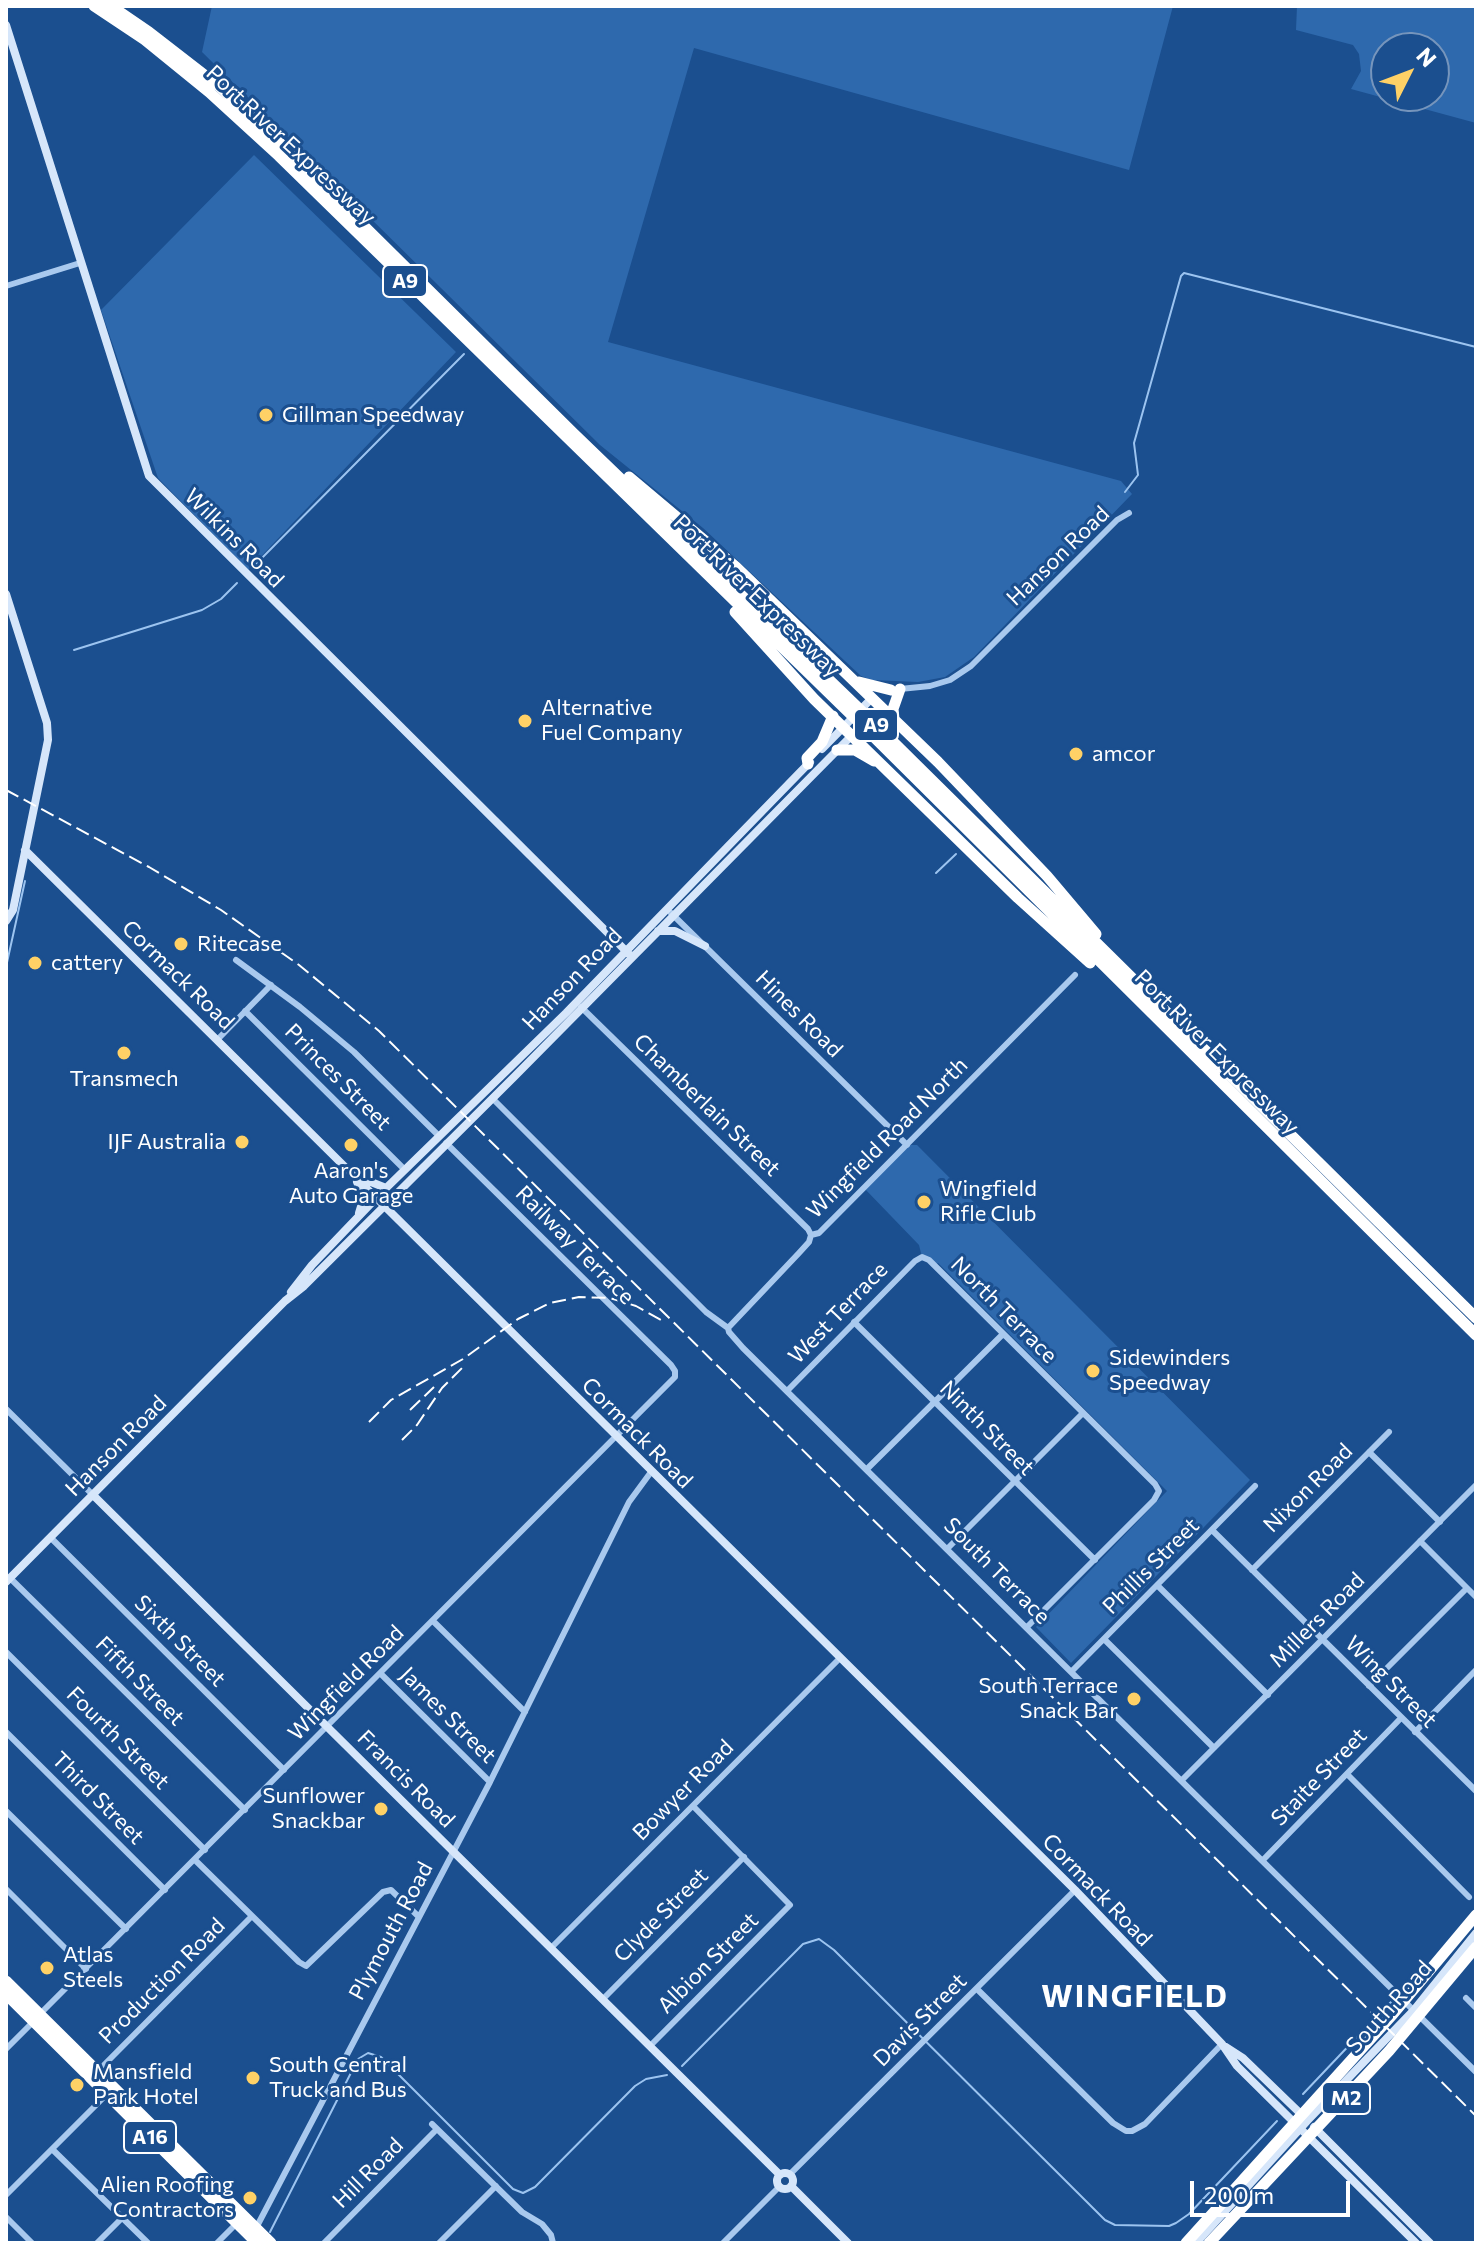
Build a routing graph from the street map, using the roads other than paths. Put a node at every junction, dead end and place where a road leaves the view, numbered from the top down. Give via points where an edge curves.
1 (94, 6) edge
2 (111, 6) edge
3 (6, 25) edge
4 (80, 263) junction
5 (6, 286) edge
6 (573, 433) junction
7 (1129, 513) dead end
8 (702, 571) junction
9 (6, 594) edge
10 (854, 681) junction
11 (896, 690) junction
12 (876, 702) junction
13 (833, 716) junction
14 (894, 719) junction
15 (848, 730) junction
16 (837, 750) junction
17 (808, 764) junction
18 (889, 769) junction
19 (25, 850) junction
20 (666, 908) junction
21 (673, 916) junction
22 (6, 921) edge
23 (658, 931) junction
24 (705, 946) junction
25 (629, 953) junction
26 (236, 960) dead end
27 (1075, 975) dead end
28 (271, 985) junction
29 (579, 1005) junction
30 (245, 1011) junction
31 (1174, 1021) junction
32 (1160, 1023) junction
33 (218, 1039) junction
34 (496, 1083) junction
35 (492, 1098) junction
36 (438, 1135) junction
37 (446, 1143) junction
38 (907, 1145) junction
39 (404, 1169) junction
40 (355, 1176) junction
41 (386, 1188) junction
42 (398, 1191) junction
43 (376, 1198) junction
44 (384, 1206) junction
45 (357, 1218) junction
46 (370, 1219) junction
47 (399, 1222) junction
48 (811, 1235) junction
49 (915, 1261) joint
50 (285, 1301) junction
51 (1476, 1318) edge
52 (854, 1322) junction
53 (728, 1328) junction
54 (1003, 1334) junction
55 (1476, 1335) edge
56 (675, 1374) joint
57 (787, 1391) junction
58 (935, 1402) junction
59 (6, 1409) edge
60 (1083, 1413) junction
61 (1389, 1432) dead end
62 (616, 1437) junction
63 (1369, 1452) junction
64 (867, 1469) junction
65 (651, 1472) junction
66 (1015, 1481) junction
67 (1476, 1485) edge
68 (1255, 1486) dead end
69 (93, 1495) junction
70 (1440, 1522) junction
71 (1212, 1530) junction
72 (50, 1537) junction
73 (1420, 1541) junction
74 (948, 1548) junction
75 (1095, 1560) junction
76 (1252, 1570) junction
77 (8, 1580) edge
78 (1157, 1585) junction
79 (1467, 1588) junction
80 (1476, 1597) edge
81 (433, 1621) junction
82 (1027, 1627) junction
83 (1104, 1639) junction
84 (1322, 1640) junction
85 (6, 1652) edge
86 (840, 1658) junction
87 (1476, 1670) edge
88 (1072, 1671) junction
89 (381, 1674) junction
90 (1369, 1686) junction
91 (1268, 1695) junction
92 (525, 1712) junction
93 (1401, 1718) junction
94 (328, 1727) junction
95 (6, 1732) edge
96 (1415, 1732) junction
97 (1214, 1748) junction
98 (284, 1770) junction
99 (1347, 1774) junction
100 (1182, 1780) junction
101 (490, 1782) junction
102 (1476, 1791) edge
103 (693, 1806) junction
104 (245, 1810) junction
105 (6, 1811) edge
106 (205, 1850) junction
107 (454, 1851) junction
108 (744, 1857) junction
109 (195, 1860) junction
110 (1263, 1860) junction
111 (6, 1889) edge
112 (165, 1890) junction
113 (1075, 1890) junction
114 (1469, 1897) dead end
115 (1476, 1915) edge
116 (252, 1916) junction
117 (419, 1917) junction
118 (126, 1929) junction
119 (1476, 1933) edge
120 (1476, 1947) edge
121 (551, 1948) junction
122 (86, 1969) junction
123 (6, 1981) edge
124 (977, 1989) junction
125 (6, 1994) edge
126 (1466, 1998) dead end
127 (603, 1999) junction
128 (1476, 2008) edge
129 (1414, 2010) junction
130 (37, 2018) junction
131 (1222, 2044) junction
132 (650, 2046) junction
133 (6, 2049) edge
134 (98, 2071) junction
135 (1476, 2072) edge
136 (110, 2090) junction
137 (1281, 2094) junction
138 (1320, 2107) junction
139 (1304, 2124) junction
140 (1287, 2144) junction
141 (52, 2149) junction
142 (1330, 2157) junction
143 (785, 2175) junction
144 (1368, 2180) junction
145 (496, 2186) junction
146 (780, 2186) junction
147 (791, 2186) junction
148 (1360, 2187) junction
149 (6, 2195) edge
150 (6, 2217) edge
151 (122, 2218) junction
152 (240, 2219) junction
153 (255, 2236) edge
154 (1203, 2242) edge
155 (32, 2243) edge
156 (97, 2243) edge
157 (148, 2243) edge
158 (217, 2243) edge
159 (271, 2243) edge
160 (324, 2243) edge
161 (439, 2243) edge
162 (553, 2243) edge
163 (723, 2243) edge
164 (848, 2243) edge
165 (1186, 2243) edge
166 (1416, 2243) edge
167 (1430, 2243) edge

1 - 8 highway, Port River Expressway / A9 via 145,40 232,113
2 - 6 highway, Port River Expressway / A9 via 220,87
3 - 4 street, Wilkins Road
4 - 5 street
4 - 25 street, Wilkins Road via 144,465 156,486
6 - 10 highway via 736,567
6 - 31 highway, Port River Expressway / A9
7 - 11 street, Hanson Road via 971,666 950,680
8 - 13 highway
8 - 32 highway, Port River Expressway / A9
9 - 19 street via 47,723
10 - 11 highway
10 - 12 highway
11 - 12 street, Hanson Road
11 - 12 street, Hanson Road via 882,692
11 - 14 highway
12 - 14 highway
12 - 15 street, Hanson Road
13 - 15 highway
13 - 17 highway
14 - 31 highway via 1047,876
15 - 16 street, Hanson Road
15 - 17 street, Hanson Road
15 - 18 highway
16 - 18 highway via 855,750
16 - 21 street, Hanson Road
17 - 20 street, Hanson Road
18 - 32 highway via 1018,898
19 - 22 street
19 - 33 street, Cormack Road
20 - 21 street, Hines Road
20 - 25 street, Hanson Road
21 - 23 street, Hanson Road
21 - 24 street, Hines Road
23 - 24 street via 675,931
23 - 25 street, Hanson Road
24 - 38 street, Hines Road
25 - 29 street, Hanson Road
26 - 28 street
27 - 38 street, Wingfield Road North
28 - 30 street
28 - 36 street via 354,1052
29 - 34 street, Hanson Road
29 - 35 street, Hanson Road
29 - 48 street, Chamberlain Street
30 - 33 street
30 - 39 street, Princes Street
31 - 51 highway, Port River Expressway / A9
32 - 55 highway, Port River Expressway / A9
33 - 40 street, Cormack Road
34 - 35 street
34 - 36 street, Hanson Road
35 - 37 street, Hanson Road
35 - 53 street, South Terrace
36 - 39 street, Hanson Road
37 - 42 street, Hanson Road
37 - 56 street, Railway Terrace
38 - 48 street, Wingfield Road North via 819,1233
39 - 41 street, Hanson Road
40 - 41 street
40 - 43 street, Cormack Road
40 - 45 street via 364,1197
41 - 43 street, Hanson Road
42 - 44 street, Hanson Road
42 - 47 street via 393,1210
43 - 44 street, Cormack Road
43 - 45 street, Hanson Road
44 - 46 street, Hanson Road
44 - 47 street, Cormack Road
45 - 50 street, Hanson Road
46 - 47 street via 382,1213
46 - 50 street, Hanson Road
47 - 62 street, Cormack Road
48 - 53 street, Wingfield Road North
49 - 52 street, West Terrace
49 - 54 street, North Terrace via 929,1260
50 - 69 street, Hanson Road
52 - 57 street, West Terrace
52 - 58 street, Ninth Street
53 - 57 street, South Terrace
54 - 58 street
54 - 60 street, North Terrace
56 - 62 street, Wingfield Road
57 - 64 street, South Terrace
58 - 64 street
58 - 66 street, Ninth Street
59 - 69 street, Francis Road
60 - 66 street
60 - 75 street, North Terrace via 1158,1487 1159,1495
61 - 63 street, Nixon Road
62 - 65 street, Cormack Road
62 - 81 street, Wingfield Road
63 - 70 street
63 - 76 street, Nixon Road
64 - 74 street, South Terrace
65 - 86 street, Cormack Road
65 - 92 street, Plymouth Road via 629,1502
66 - 74 street
66 - 75 street, Ninth Street
67 - 70 street, Millers Road
68 - 71 street, Phillis Street
69 - 72 street, Hanson Road
69 - 94 street, Francis Road
70 - 73 street, Millers Road
71 - 76 street, Wing Street
71 - 78 street, Phillis Street
72 - 77 street, Hanson Road
72 - 98 street, Sixth Street
73 - 79 street
73 - 84 street, Millers Road
74 - 82 street, South Terrace
75 - 82 street
76 - 84 street, Wing Street
77 - 104 street, Fifth Street
78 - 83 street, Phillis Street
78 - 91 street
79 - 80 street
79 - 90 street
81 - 89 street, Wingfield Road
81 - 92 street
82 - 88 street, South Terrace
83 - 88 street, Phillis Street
83 - 97 street
84 - 90 street, Wing Street
84 - 91 street, Millers Road
85 - 106 street, Fourth Street
86 - 103 street, Bowyer Road
86 - 113 street, Cormack Road
87 - 96 street
88 - 100 street, South Terrace
89 - 94 street, Wingfield Road
89 - 101 street, James Street
90 - 93 street, Wing Street
91 - 97 street, Millers Road
92 - 101 street, Plymouth Road
93 - 96 street, Wing Street
93 - 99 street, Staite Street
94 - 98 street, Wingfield Road
94 - 107 street, Francis Road
95 - 112 street, Third Street
96 - 102 street, Wing Street
97 - 100 street, Millers Road
98 - 104 street, Wingfield Road
99 - 110 street, Staite Street
99 - 114 street
100 - 110 street, South Terrace
101 - 107 street, Plymouth Road
103 - 108 street
103 - 121 street, Bowyer Road
104 - 106 street, Wingfield Road
105 - 118 street
106 - 109 street, Wingfield Road
107 - 117 street, Plymouth Road
107 - 121 street, Francis Road
108 - 127 street, Clyde Street
108 - 132 street, Albion Street via 790,1905
109 - 112 street, Wingfield Road
109 - 116 street
110 - 129 street, South Terrace
111 - 122 street
112 - 118 street, Wingfield Road
113 - 124 street, Davis Street
113 - 131 street, Cormack Road
115 - 165 highway, M2
116 - 117 street via 306,1966 383,1892 391,1890
116 - 134 street, Production Road
117 - 153 street, Plymouth Road
118 - 122 street, Wingfield Road
119 - 129 street, South Road
120 - 154 highway, M2 via 1397,2042
121 - 127 street, Francis Road
122 - 130 street, Wingfield Road
123 - 130 highway, A16
124 - 131 street via 1126,2131 1145,2124
124 - 143 street, Davis Street
125 - 130 highway, A16
126 - 128 street
127 - 132 street, Francis Road
129 - 135 street, South Terrace
129 - 138 street, South Road
130 - 133 street, Wingfield Road
130 - 134 highway, A16
130 - 136 highway, A16
131 - 137 street, Cormack Road
131 - 139 street, Cormack Road via 1237,2066
132 - 143 street, Francis Road
134 - 136 highway, A16
136 - 141 street
136 - 152 highway, A16
137 - 138 street via 1302,2106
137 - 139 street, Cormack Road
138 - 139 street, South Road
139 - 140 street, South Road
139 - 142 street, Cormack Road
139 - 144 street, Cormack Road
140 - 142 street via 1305,2145
140 - 154 street, South Road
141 - 149 street
141 - 151 street
142 - 148 street, Cormack Road
143 - 146 street
143 - 147 street via 793,2181
144 - 148 street
144 - 167 street, Cormack Road
145 - 160 street, Hill Road via 435,2126
145 - 161 street
145 - 162 street via 542,2224
146 - 147 street
146 - 163 street
147 - 164 street
148 - 166 street, Cormack Road
150 - 155 street
151 - 156 street
151 - 157 street
152 - 153 highway, A16
152 - 158 street
153 - 159 highway, A16

